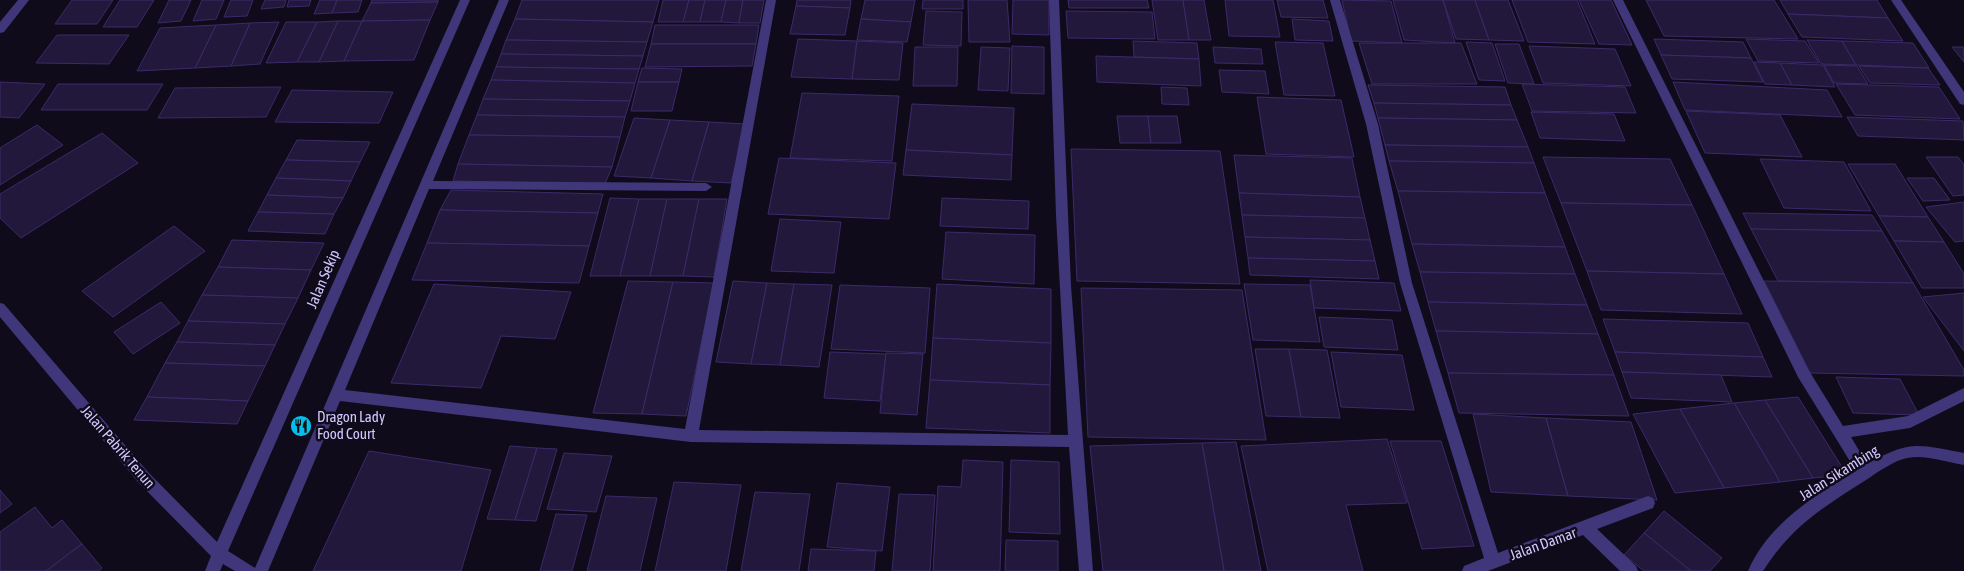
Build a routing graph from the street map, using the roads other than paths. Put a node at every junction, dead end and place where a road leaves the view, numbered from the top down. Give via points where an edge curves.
1 (24, 0) edge
2 (466, 0) edge
3 (504, 0) edge
4 (770, 0) edge
5 (1054, 0) edge
6 (1335, 0) edge
7 (1618, 0) edge
8 (1896, 0) edge
9 (0, 29) edge
10 (1964, 101) edge
11 (426, 185) junction
12 (706, 187) dead end
13 (0, 308) edge
14 (1964, 394) edge
15 (335, 395) junction
16 (1839, 433) junction
17 (691, 436) junction
18 (1073, 441) junction
19 (1964, 459) edge
20 (1866, 473) junction
21 (1648, 503) dead end
22 (1586, 528) junction
23 (219, 554) junction
24 (1493, 562) junction
25 (212, 571) edge
26 (249, 571) edge
27 (261, 571) edge
28 (1086, 571) edge
29 (1469, 571) edge
30 (1631, 571) edge
31 (1755, 571) edge

1 - 9 street
2 - 23 street, Jalan Sekip
3 - 11 street
4 - 17 street
5 - 18 street via 1057,135
6 - 24 street via 1372,124 1406,283
7 - 16 street via 1803,373
8 - 10 street
11 - 12 street
11 - 15 street
13 - 23 street, Jalan Pabrik Tenun via 143,477
14 - 16 street via 1910,422
15 - 17 street
15 - 27 street
16 - 20 street
17 - 18 street
18 - 28 street
19 - 20 street, Jalan Sikambing via 1905,452
20 - 31 street, Jalan Sikambing via 1797,518 1768,549
21 - 22 street
22 - 24 street, Jalan Damar
22 - 30 street, Jalan Damar
23 - 25 street, Jalan Sekip
23 - 26 street, Jalan Pabrik Tenun
24 - 29 street, Jalan Damar

